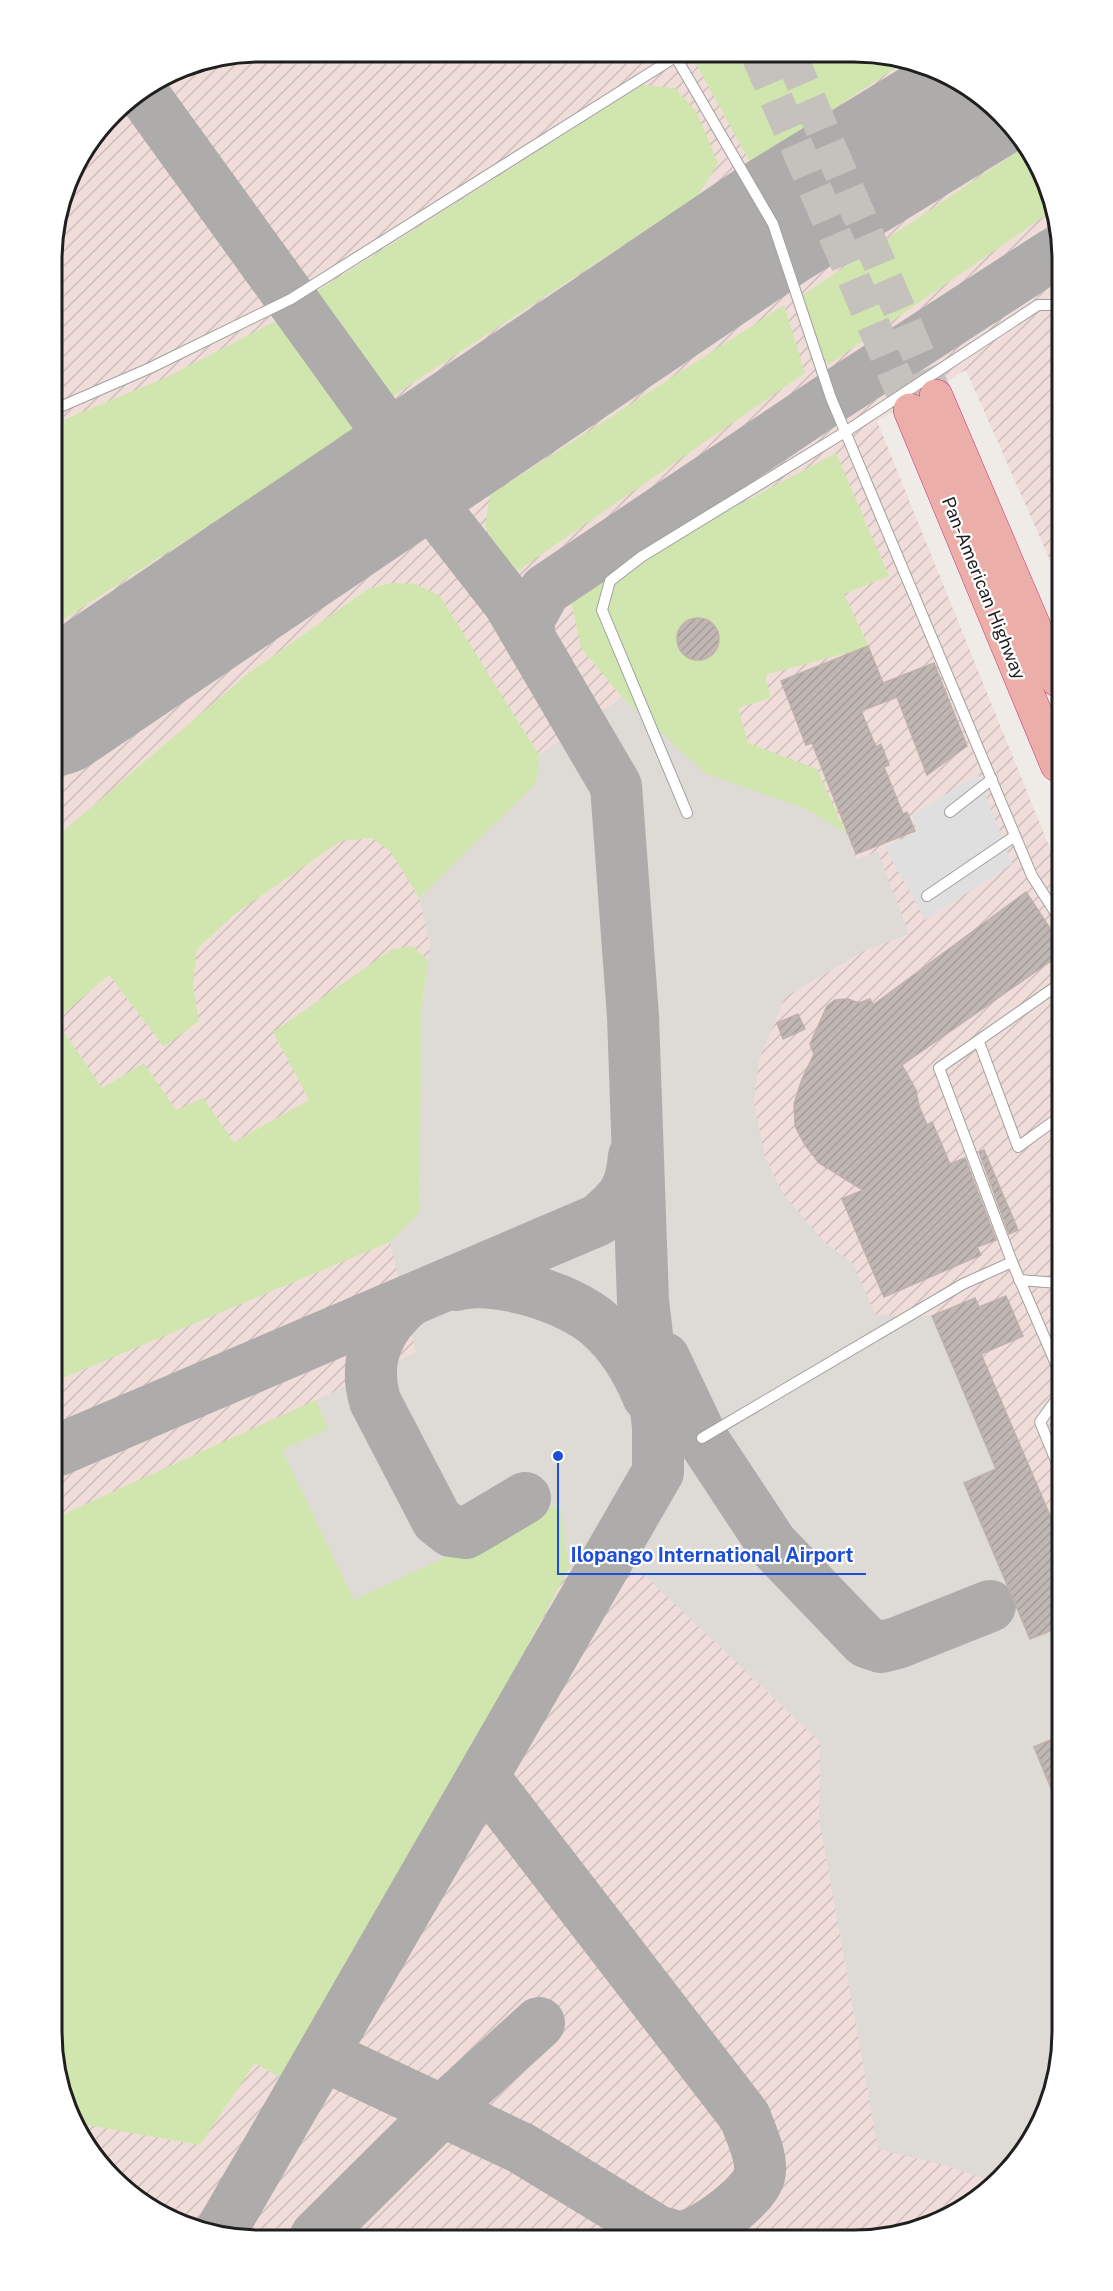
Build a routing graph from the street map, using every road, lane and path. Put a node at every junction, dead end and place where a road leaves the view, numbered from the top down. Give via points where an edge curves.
1 (665, 62) edge
2 (680, 62) edge
3 (1052, 305) edge
4 (62, 406) edge
5 (846, 432) junction
6 (1052, 669) edge
7 (1052, 751) edge
8 (992, 779) junction
9 (950, 812) dead end
10 (687, 813) dead end
11 (1014, 836) junction
12 (927, 896) dead end
13 (1052, 907) edge
14 (1052, 990) edge
15 (979, 1042) junction
16 (1052, 1123) edge
17 (1011, 1262) junction
18 (1019, 1280) junction
19 (1051, 1282) edge
20 (1051, 1354) edge
21 (1051, 1406) edge
22 (702, 1438) dead end
23 (1051, 1449) edge

1 - 4 lane via 291,299
2 - 5 lane via 773,224
3 - 5 lane via 1038,305
5 - 8 lane
5 - 10 lane via 641,557 610,581 602,610
6 - 7 highway, Pan-American Highway via 923,403
8 - 9 lane
8 - 11 lane
11 - 12 lane
11 - 13 lane
14 - 15 lane
15 - 16 lane via 1018,1147
15 - 17 lane via 939,1068
17 - 18 lane
17 - 22 lane via 963,1284
18 - 19 lane
18 - 20 lane
21 - 23 lane via 1040,1422

